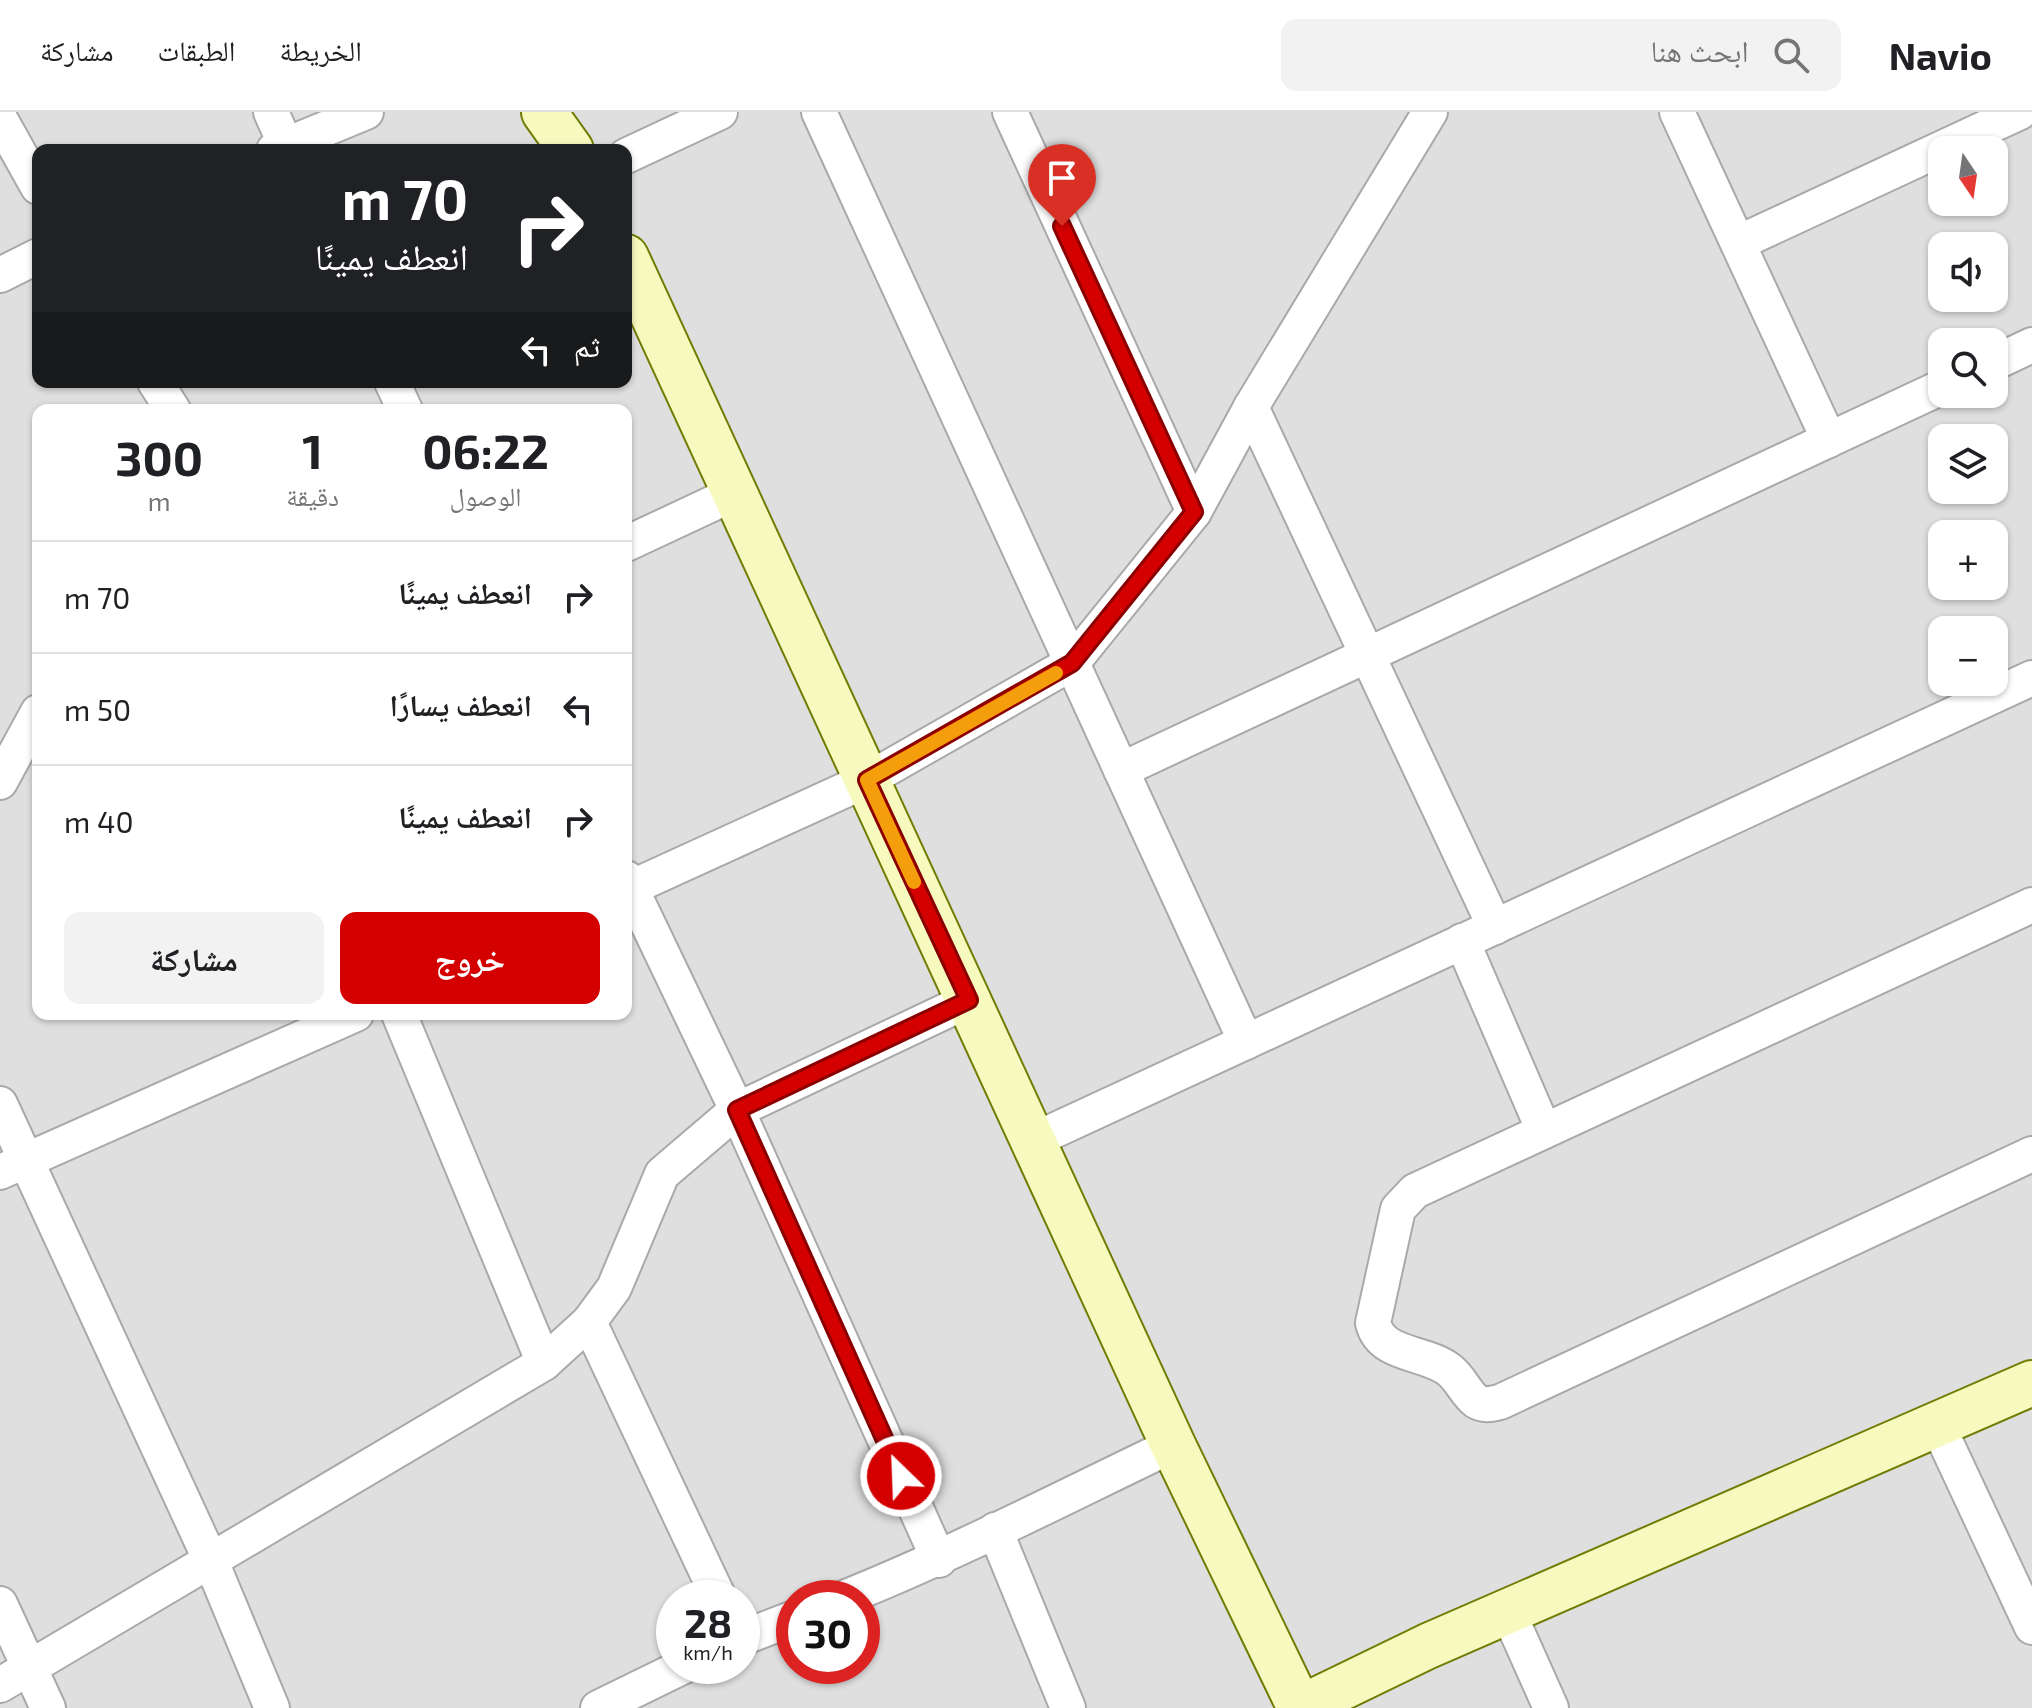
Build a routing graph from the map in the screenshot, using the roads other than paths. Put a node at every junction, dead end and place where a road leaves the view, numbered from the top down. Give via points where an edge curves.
1 (271, 112) edge
2 (366, 112) edge
3 (544, 112) edge
4 (720, 112) edge
5 (819, 112) edge
6 (1010, 112) edge
7 (1430, 112) edge
8 (1677, 112) edge
9 (2020, 112) edge
10 (0, 119) edge
11 (281, 144) edge
12 (291, 144) edge
13 (567, 144) edge
14 (632, 153) edge
15 (32, 176) edge
16 (1738, 243) junction
17 (32, 259) edge
18 (632, 270) edge
19 (0, 275) edge
20 (2032, 345) edge
21 (2008, 356) edge
22 (1928, 394) edge
23 (1251, 407) junction
24 (1829, 440) junction
25 (735, 493) junction
26 (1194, 512) junction
27 (632, 541) edge
28 (1367, 655) junction
29 (1072, 663) junction
30 (2032, 678) edge
31 (32, 723) edge
32 (1121, 770) junction
33 (867, 780) junction
34 (0, 782) edge
35 (632, 883) edge
36 (632, 893) edge
37 (2032, 905) edge
38 (1495, 927) junction
39 (1462, 941) junction
40 (969, 1000) junction
41 (342, 1020) edge
42 (401, 1020) edge
43 (1246, 1042) junction
44 (0, 1104) edge
45 (737, 1110) junction
46 (1544, 1131) junction
47 (1034, 1140) junction
48 (2032, 1154) edge
49 (13, 1166) edge
50 (589, 1322) junction
51 (544, 1363) junction
52 (2032, 1383) edge
53 (1938, 1426) junction
54 (1173, 1445) junction
55 (995, 1530) junction
56 (210, 1559) junction
57 (939, 1560) junction
58 (711, 1580) edge
59 (880, 1584) edge
60 (0, 1604) edge
61 (1509, 1614) junction
62 (2032, 1627) edge
63 (15, 1678) edge
64 (656, 1680) edge
65 (48, 1708) edge
66 (272, 1708) edge
67 (598, 1708) edge
68 (1068, 1708) edge
69 (1300, 1708) edge
70 (1551, 1708) edge

1 - 11 street
2 - 12 street
3 - 13 main road
4 - 14 street
5 - 29 street
6 - 26 street
7 - 23 street
8 - 16 street
9 - 16 street
10 - 15 street
16 - 24 street
17 - 19 street
18 - 25 main road
20 - 21 street
22 - 24 street
23 - 26 street
23 - 28 street
24 - 28 street
25 - 27 street
25 - 33 main road
26 - 29 street
28 - 32 street
28 - 38 street
29 - 32 street
29 - 33 street
30 - 38 street
31 - 34 street
32 - 43 street
33 - 35 street
33 - 40 main road
36 - 45 street
37 - 46 street
38 - 39 street
39 - 43 street
39 - 46 street
40 - 45 street
40 - 47 main road
41 - 49 street
42 - 51 street
43 - 47 street
44 - 49 street
45 - 50 street via 662,1174 614,1288
45 - 57 street
46 - 48 street via 1405,1198 1398,1209 1373,1323 1377,1337 1388,1346 1448,1369 1484,1405
47 - 54 main road
49 - 56 street
50 - 51 street
50 - 58 street
51 - 56 street
52 - 53 main road
53 - 61 main road
53 - 62 street
54 - 55 street
54 - 69 main road
55 - 57 street
55 - 68 street
56 - 63 street
56 - 66 street
57 - 59 street
60 - 63 street
61 - 69 main road via 1428,1646
61 - 70 street
63 - 65 street
64 - 67 street

